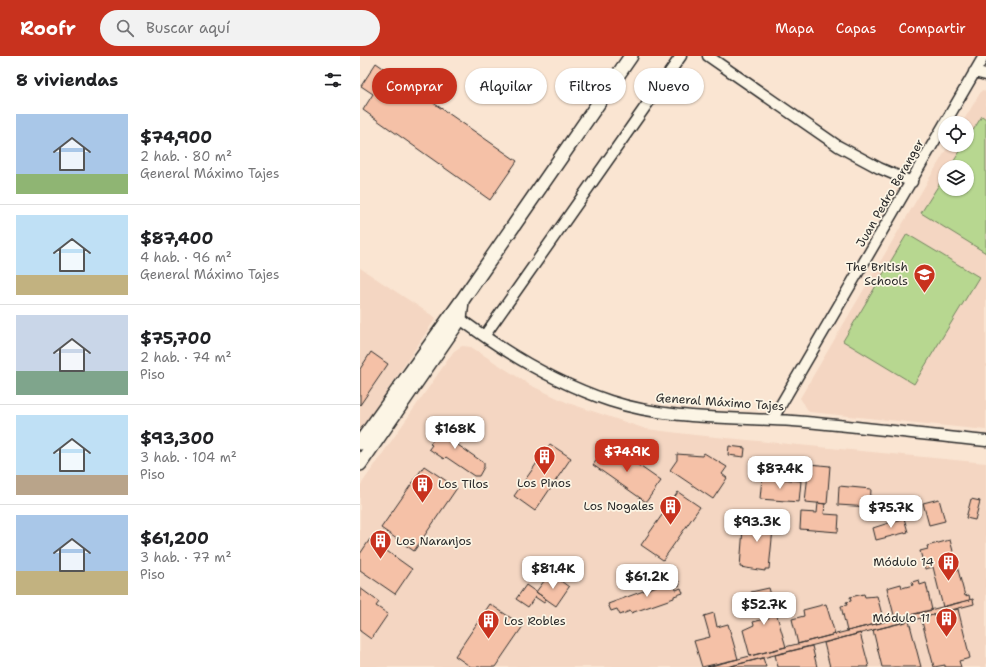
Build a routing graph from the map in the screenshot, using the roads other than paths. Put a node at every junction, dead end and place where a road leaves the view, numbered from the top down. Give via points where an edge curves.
1 (631, 56) edge
2 (681, 56) edge
3 (708, 56) edge
4 (984, 56) edge
5 (974, 72) junction
6 (986, 75) edge
7 (949, 116) edge
8 (938, 136) edge
9 (912, 182) junction
10 (456, 316) junction
11 (485, 335) junction
12 (772, 420) junction
13 (986, 441) edge
14 (360, 443) edge
15 (360, 464) edge

1 - 10 street via 463,299
2 - 11 street
3 - 9 street via 838,146
4 - 5 street, Juan Pedro Beranger
5 - 6 street
5 - 7 street, Juan Pedro Beranger
8 - 9 street, Juan Pedro Beranger
9 - 12 street, Juan Pedro Beranger
10 - 11 street, General Máximo Tajes
10 - 14 street
10 - 15 street
11 - 12 street, General Máximo Tajes via 502,349 544,374 610,401 664,413
12 - 13 street, General Máximo Tajes

